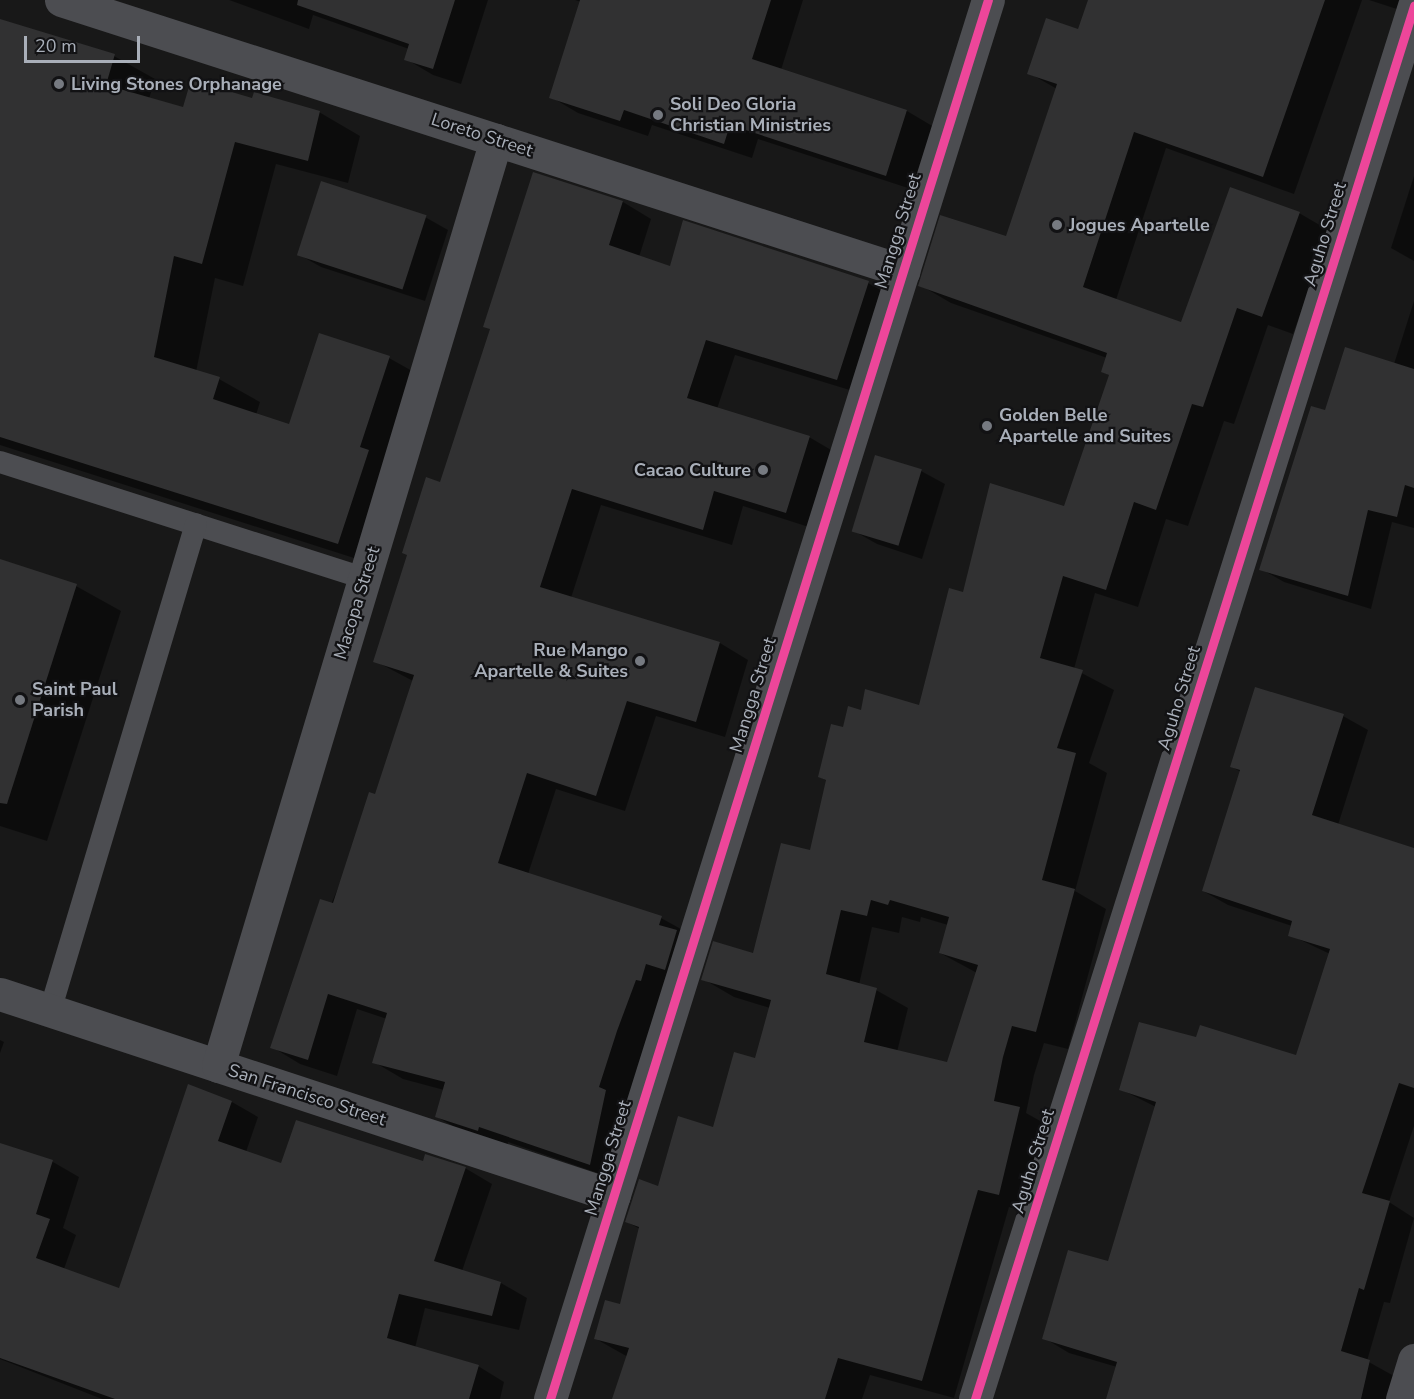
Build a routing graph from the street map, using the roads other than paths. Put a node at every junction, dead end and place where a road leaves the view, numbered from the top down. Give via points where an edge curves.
1 (61, 0) edge
2 (988, 0) edge
3 (1414, 6) edge
4 (496, 140) junction
5 (903, 271) junction
6 (0, 462) edge
7 (196, 524) junction
8 (364, 578) junction
9 (0, 994) edge
10 (50, 1011) junction
11 (218, 1066) junction
12 (614, 1196) junction
13 (1414, 1360) edge
14 (550, 1399) edge
15 (975, 1399) edge
16 (1402, 1399) edge

1 - 4 street, Loreto Street
2 - 5 street, Mangga Street
3 - 15 street, Aguho Street
4 - 5 street, Loreto Street
4 - 8 street, Macopa Street
5 - 12 street, Mangga Street
6 - 7 lane
7 - 8 lane
7 - 10 lane
8 - 11 street, Macopa Street
9 - 10 street, San Francisco Street
10 - 11 street, San Francisco Street
11 - 12 street, San Francisco Street
12 - 14 street, Mangga Street
13 - 16 street

